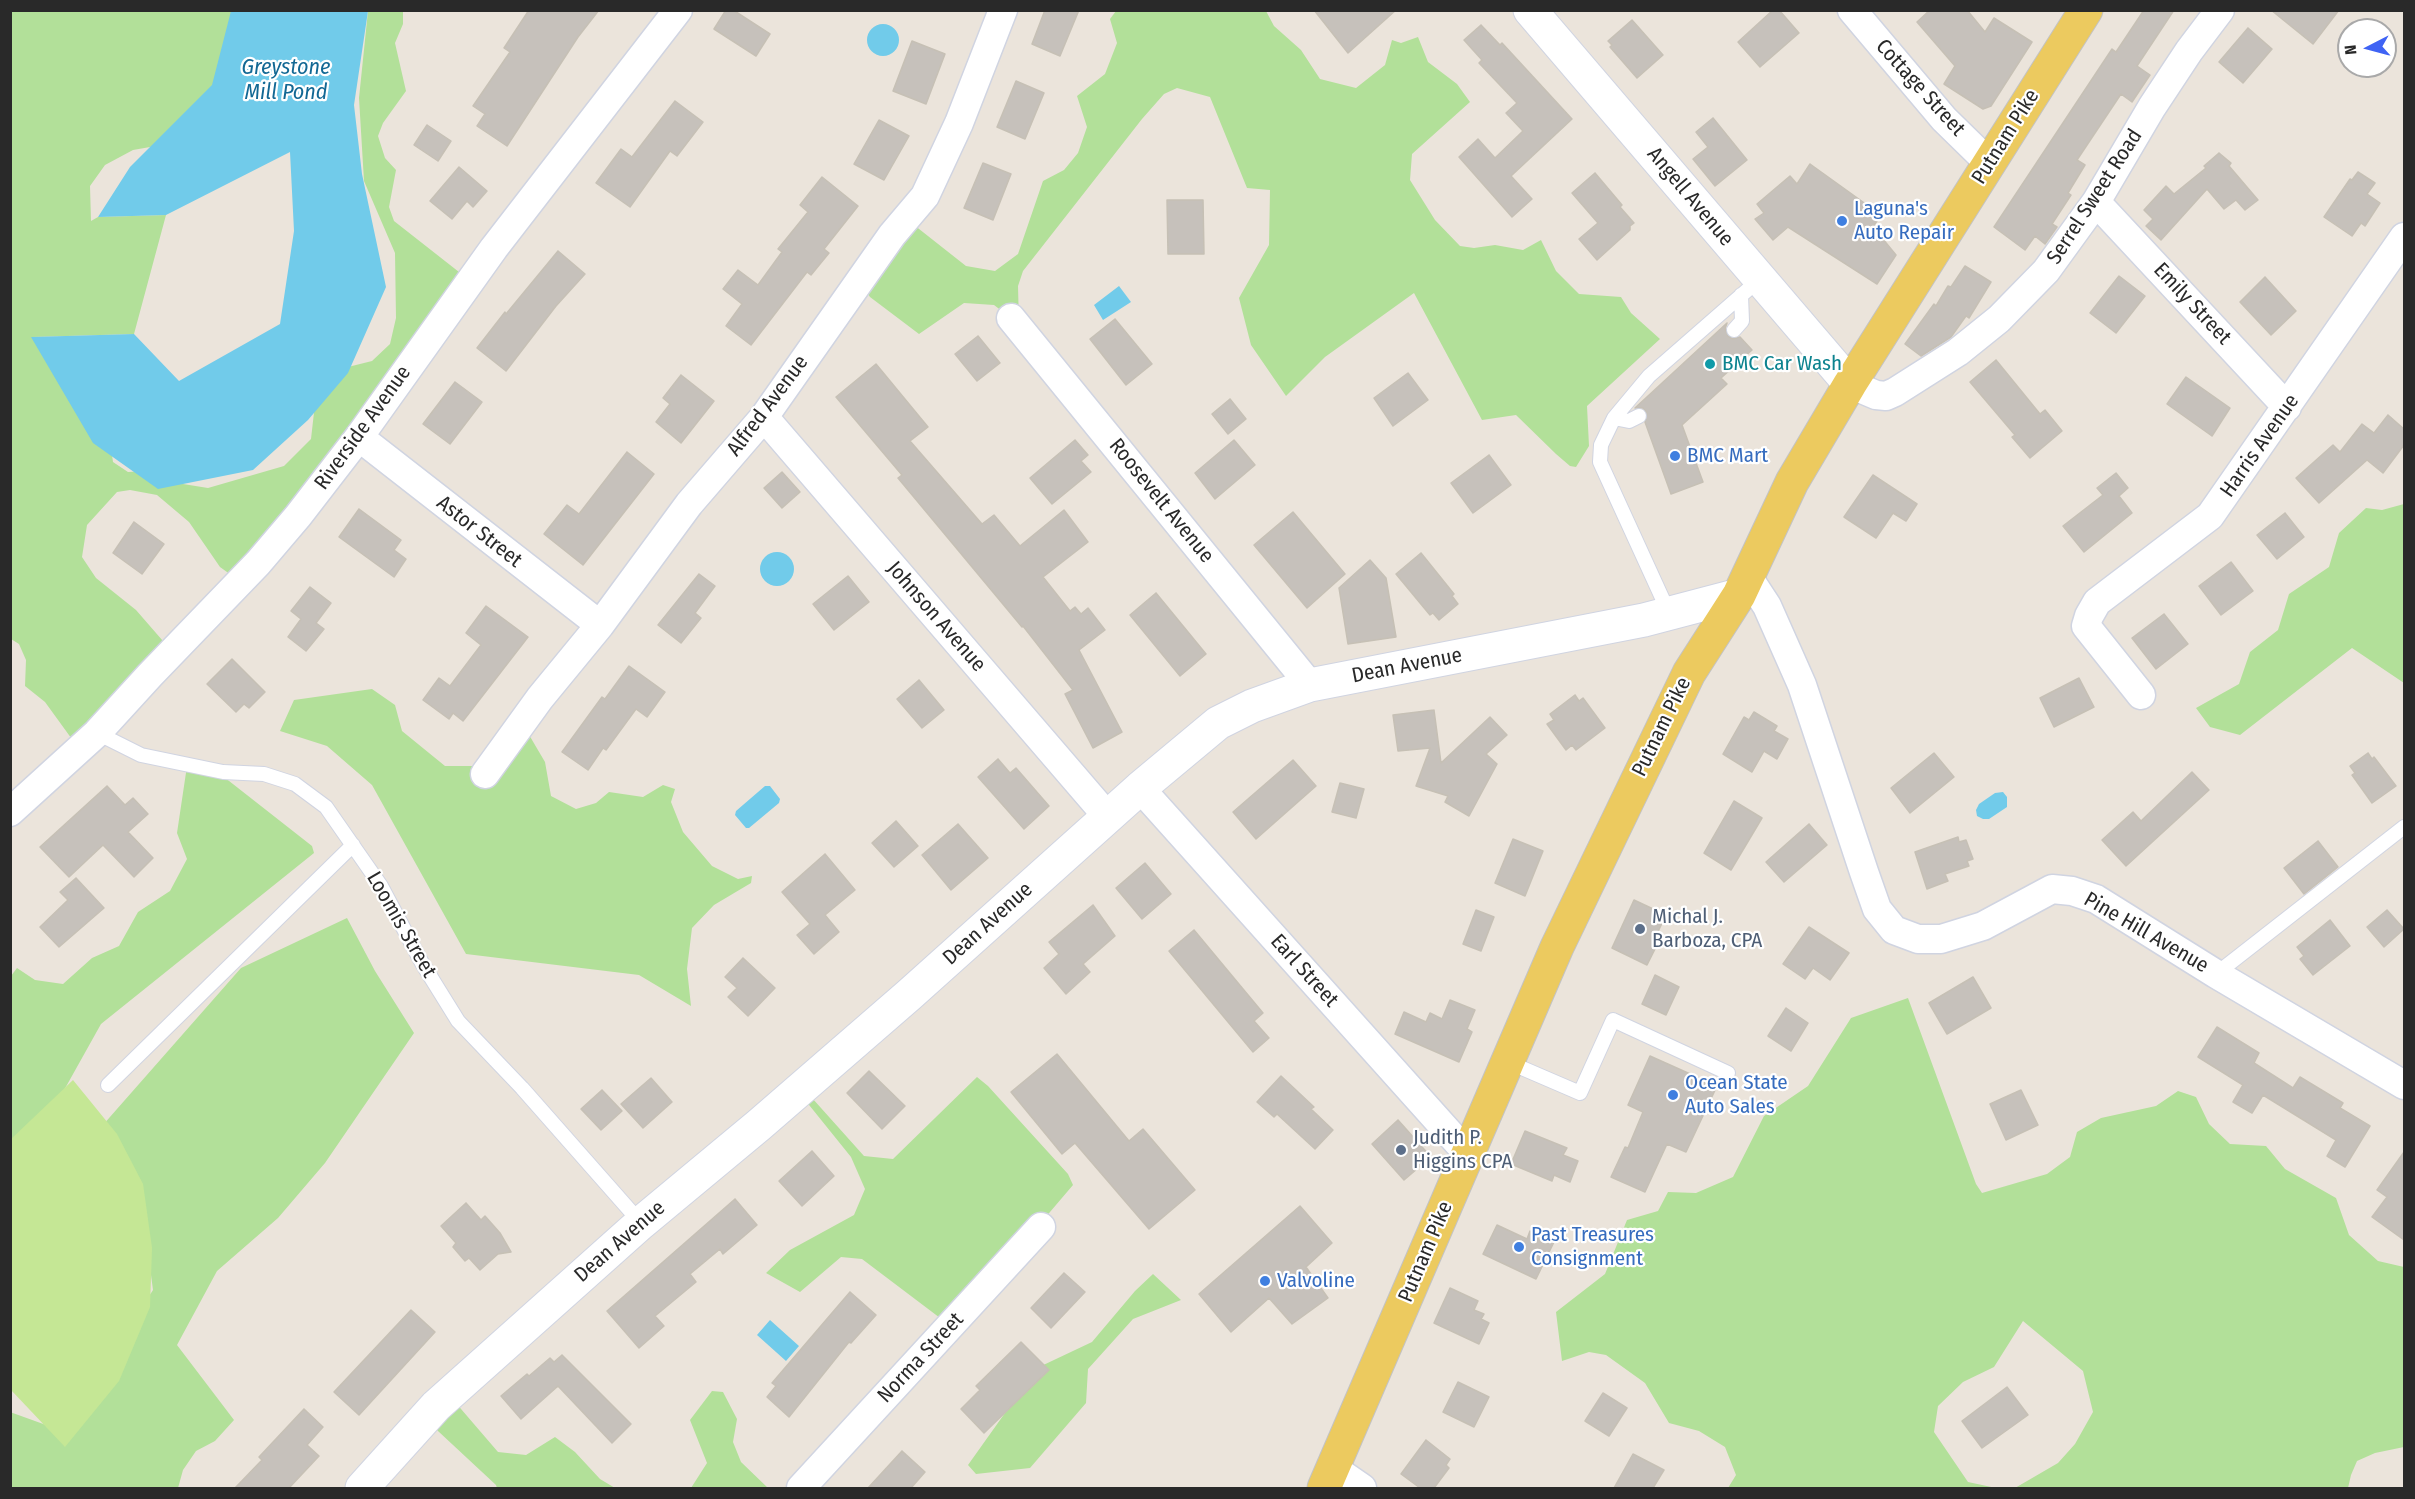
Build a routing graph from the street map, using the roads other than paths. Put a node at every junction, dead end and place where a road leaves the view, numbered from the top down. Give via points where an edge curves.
1 (678, 10) edge
2 (1004, 10) edge
3 (1852, 10) edge
4 (2085, 10) edge
5 (2220, 10) edge
6 (1541, 14) edge
7 (1989, 163) junction
8 (2096, 202) junction
9 (2404, 237) edge
10 (1750, 287) junction
11 (1011, 318) dead end
12 (1734, 330) dead end
13 (1850, 384) junction
14 (2287, 407) junction
15 (1639, 416) dead end
16 (764, 417) junction
17 (1614, 418) junction
18 (359, 437) junction
19 (1744, 586) junction
20 (1670, 615) junction
21 (600, 625) junction
22 (1310, 685) junction
23 (2141, 695) dead end
24 (98, 733) junction
25 (485, 774) dead end
26 (1140, 788) junction
27 (10, 812) edge
28 (1108, 817) junction
29 (2404, 827) edge
30 (353, 844) junction
31 (2216, 974) junction
32 (1508, 1062) junction
33 (1728, 1073) dead end
34 (108, 1085) dead end
35 (2404, 1085) edge
36 (1468, 1154) junction
37 (641, 1223) junction
38 (1041, 1227) dead end
39 (1329, 1478) edge
40 (362, 1488) edge
41 (801, 1488) edge
42 (1362, 1488) edge

1 - 18 street, Riverside Avenue via 494,248
2 - 16 street, Alfred Avenue via 925,196 892,235
3 - 7 street, Cottage Street via 1944,119
4 - 7 main road, Putnam Pike
5 - 8 street, Serrel Sweet Road via 2152,107
6 - 10 street, Angell Avenue
7 - 13 main road, Putnam Pike
8 - 13 street, Serrel Sweet Road via 2046,271 2000,319 1959,352 1886,396
8 - 14 street, Emily Street
9 - 14 street, Harris Avenue
10 - 12 lane via 1742,321
10 - 13 street, Angell Avenue
10 - 17 lane via 1649,376
11 - 22 street, Roosevelt Avenue
13 - 19 main road, Putnam Pike via 1792,482
14 - 23 street, Harris Avenue via 2210,516 2097,602 2089,616 2086,626
15 - 17 lane via 1629,421
16 - 21 street, Alfred Avenue via 689,504
16 - 28 street, Johnson Avenue
17 - 20 lane via 1601,445 1600,462
18 - 21 street, Astor Street
18 - 24 street, Riverside Avenue via 258,563
19 - 20 street, Dean Avenue
19 - 31 street, Pine Hill Avenue via 1767,606 1802,685 1877,909 1894,930 1918,939 1941,939 1983,926 2052,889 2072,891 2096,900
19 - 32 main road, Putnam Pike via 1689,674 1655,740 1557,947
20 - 22 street, Dean Avenue
21 - 25 street, Alfred Avenue
22 - 26 street, Dean Avenue via 1218,723
24 - 27 street, Riverside Avenue
24 - 30 lane, Loomis Street via 141,755 223,772 264,774 295,784 326,807
26 - 28 street, Dean Avenue
26 - 36 street, Earl Street
28 - 37 street, Dean Avenue via 909,995
29 - 31 lane
30 - 34 lane
30 - 37 lane, Loomis Street via 458,1021
31 - 35 street, Pine Hill Avenue
32 - 33 lane via 1580,1093 1613,1020
32 - 36 main road, Putnam Pike
36 - 39 main road, Putnam Pike
37 - 40 street, Dean Avenue via 436,1406
38 - 41 street, Norma Street
39 - 42 street

